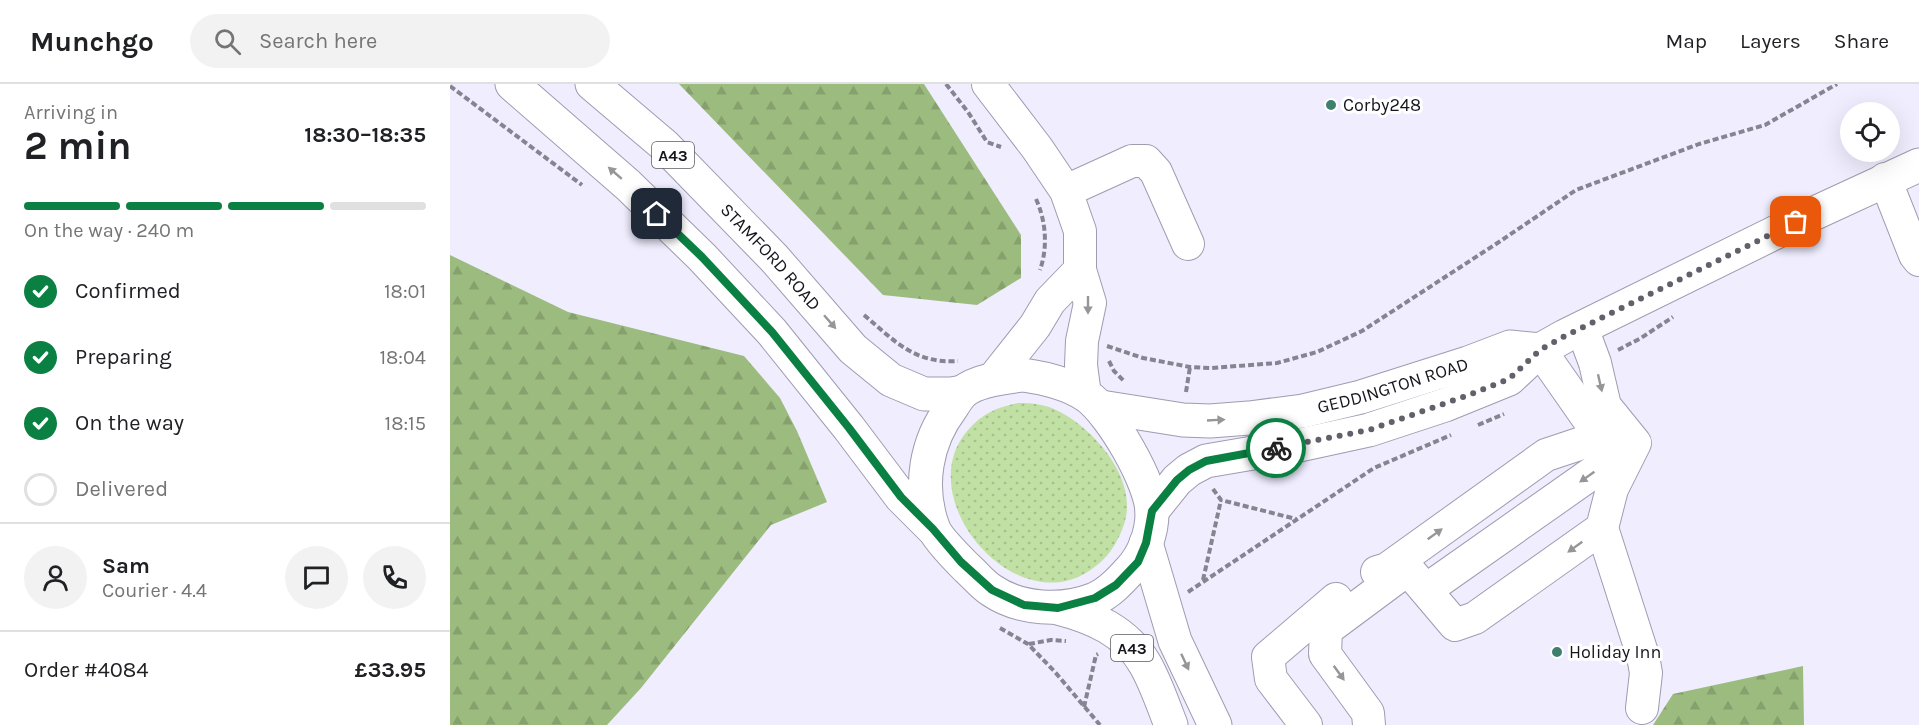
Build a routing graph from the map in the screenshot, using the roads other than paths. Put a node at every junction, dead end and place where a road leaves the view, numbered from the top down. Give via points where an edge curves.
1 (512, 84) edge
2 (592, 84) edge
3 (988, 84) edge
4 (1919, 165) edge
5 (1886, 179) junction
6 (1065, 191) junction
7 (1188, 244) dead end
8 (1919, 260) edge
9 (1080, 270) junction
10 (1581, 328) junction
11 (1540, 350) junction
12 (963, 376) junction
13 (993, 379) junction
14 (1093, 401) junction
15 (1635, 443) junction
16 (1152, 511) junction
17 (1602, 528) junction
18 (933, 529) junction
19 (1146, 543) junction
20 (1426, 590) junction
21 (1058, 608) junction
22 (1642, 708) dead end
23 (1171, 725) edge
24 (1215, 725) edge
25 (1306, 725) edge
26 (1370, 725) edge

18 -> 1 main road, A43 via 901,497 772,332 702,257 628,185
2 -> 12 main road, STAMFORD ROAD / A43 via 664,145 774,258 853,349 891,380 924,394 951,394
3 - 6 lane
4 - 5 main road, GEDDINGTON ROAD
5 - 8 lane
5 - 10 main road, GEDDINGTON ROAD
6 - 7 lane via 1132,161 1146,161 1156,172
6 - 9 lane via 1080,231
9 - 13 lane via 1050,301
9 -> 14 lane via 1090,303 1081,365
10 - 11 main road, GEDDINGTON ROAD
10 -> 15 lane via 1596,363 1605,406
14 -> 11 main road, GEDDINGTON ROAD via 1183,420 1249,418 1303,411 1361,397 1510,347
11 - 16 main road, GEDDINGTON ROAD via 1509,379 1369,430 1206,461 1177,480
25 -> 11 lane via 1271,679 1268,657 1365,575 1387,569 1546,455 1591,440 1598,433
12 - 13 main road, A43
12 - 18 main road, A43 via 927,463 925,493
13 - 14 main road, A43 via 1023,375 1044,378
14 - 16 main road, A43 via 1142,474
15 - 17 lane via 1612,489
15 -> 20 lane
16 - 19 main road, A43
17 -> 20 lane via 1475,618 1455,625
17 - 22 lane via 1643,656 1646,673
18 - 21 main road, A43 via 992,590 1024,605
19 - 21 main road, A43 via 1138,562 1116,585 1095,598
19 -> 24 main road, A43 via 1175,641
20 -> 26 lane via 1412,573 1400,575 1326,630 1325,654 1368,713
21 - 23 main road, A43 via 1102,622 1123,636 1145,664

